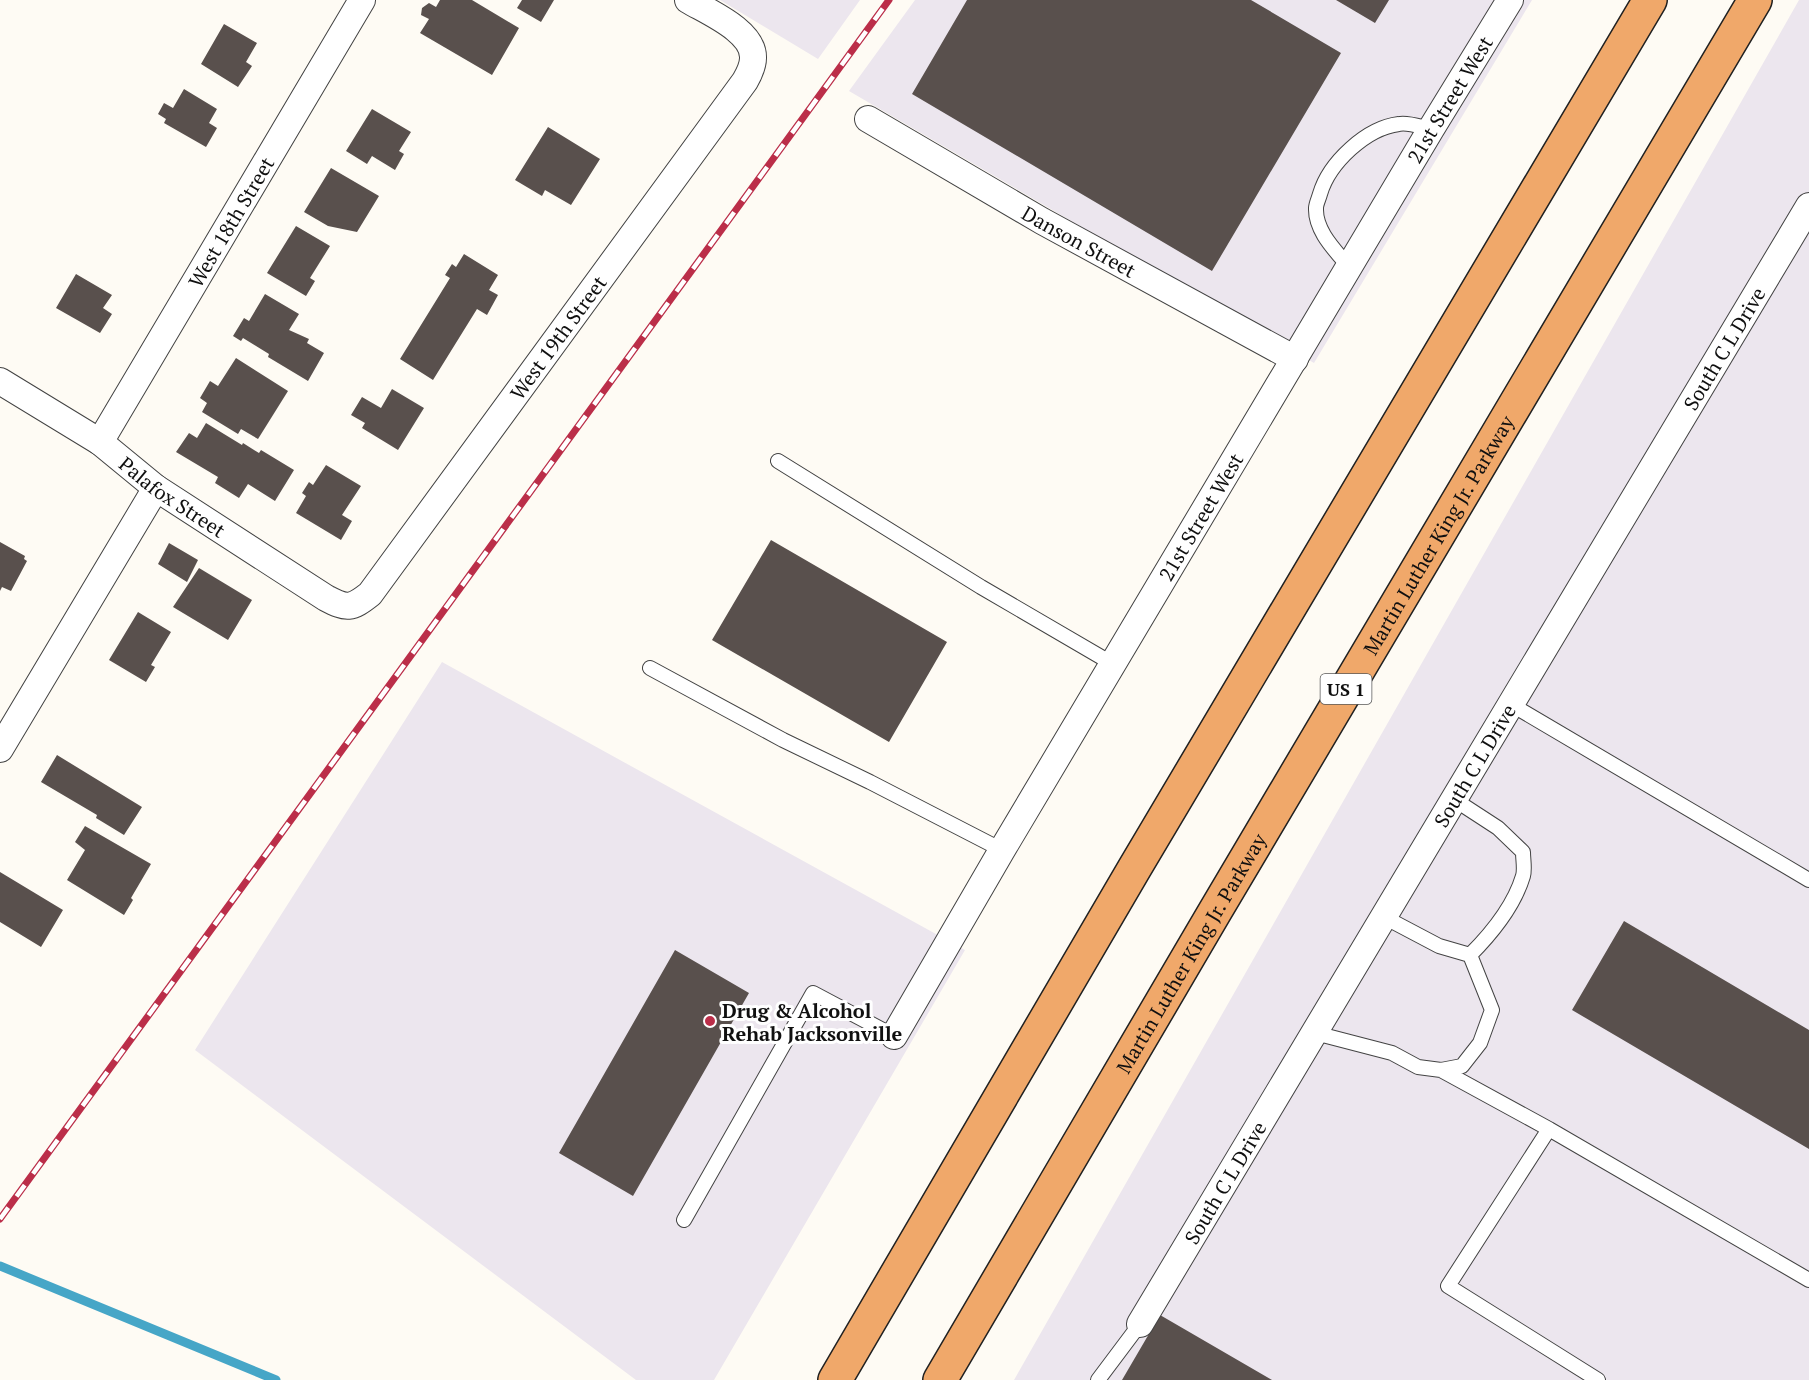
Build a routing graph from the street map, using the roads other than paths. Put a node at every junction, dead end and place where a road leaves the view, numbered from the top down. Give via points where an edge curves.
1 (362, 0) edge
2 (688, 0) edge
3 (1510, 0) edge
4 (1650, 0) edge
5 (1755, 0) edge
6 (867, 119) dead end
7 (1431, 129) junction
8 (1809, 206) edge
9 (1349, 267) junction
10 (1295, 359) junction
11 (0, 381) edge
12 (100, 442) junction
13 (778, 461) dead end
14 (156, 488) junction
15 (349, 607) joint
16 (1113, 664) junction
17 (650, 668) dead end
18 (1512, 705) junction
19 (0, 749) edge
20 (1455, 800) junction
21 (1002, 850) junction
22 (1809, 880) edge
23 (1384, 917) junction
24 (1470, 955) junction
25 (1315, 1033) junction
26 (894, 1036) joint
27 (1441, 1070) junction
28 (1549, 1129) junction
29 (684, 1220) dead end
30 (1809, 1280) edge
31 (1140, 1324) joint
32 (835, 1380) edge
33 (940, 1380) edge
34 (1098, 1380) edge
35 (1598, 1380) edge

1 - 12 street, West 18th Street
2 - 15 street, West 19th Street via 734,27 748,40 753,57 745,81 370,594
3 - 7 street, 21st Street West
4 - 32 highway
5 - 33 highway, Martin Luther King Jr. Parkway / US 1
6 - 10 street, Danson Street via 1042,222
7 - 9 street, 21st Street West
7 - 9 lane via 1400,123 1373,132 1333,167 1316,207 1322,234
8 - 18 street, South C L Drive
9 - 10 street, 21st Street West
10 - 16 street, 21st Street West
11 - 12 street, Palafox Street
12 - 14 street, Palafox Street
13 - 16 lane
14 - 15 street, Palafox Street via 326,598
14 - 19 street
16 - 21 street, 21st Street West
17 - 21 lane
18 - 20 street, South C L Drive
18 - 22 lane
20 - 23 street, South C L Drive
20 - 24 lane via 1498,828 1523,852 1524,874 1512,902
21 - 26 street, 21st Street West
23 - 24 lane via 1439,946
23 - 25 street, South C L Drive
24 - 27 lane via 1492,1011 1480,1043 1462,1066
25 - 27 lane via 1392,1053 1418,1067
25 - 31 street, South C L Drive
26 - 29 lane via 813,993
27 - 28 lane
28 - 30 lane
28 - 35 lane via 1448,1286
31 - 34 lane

